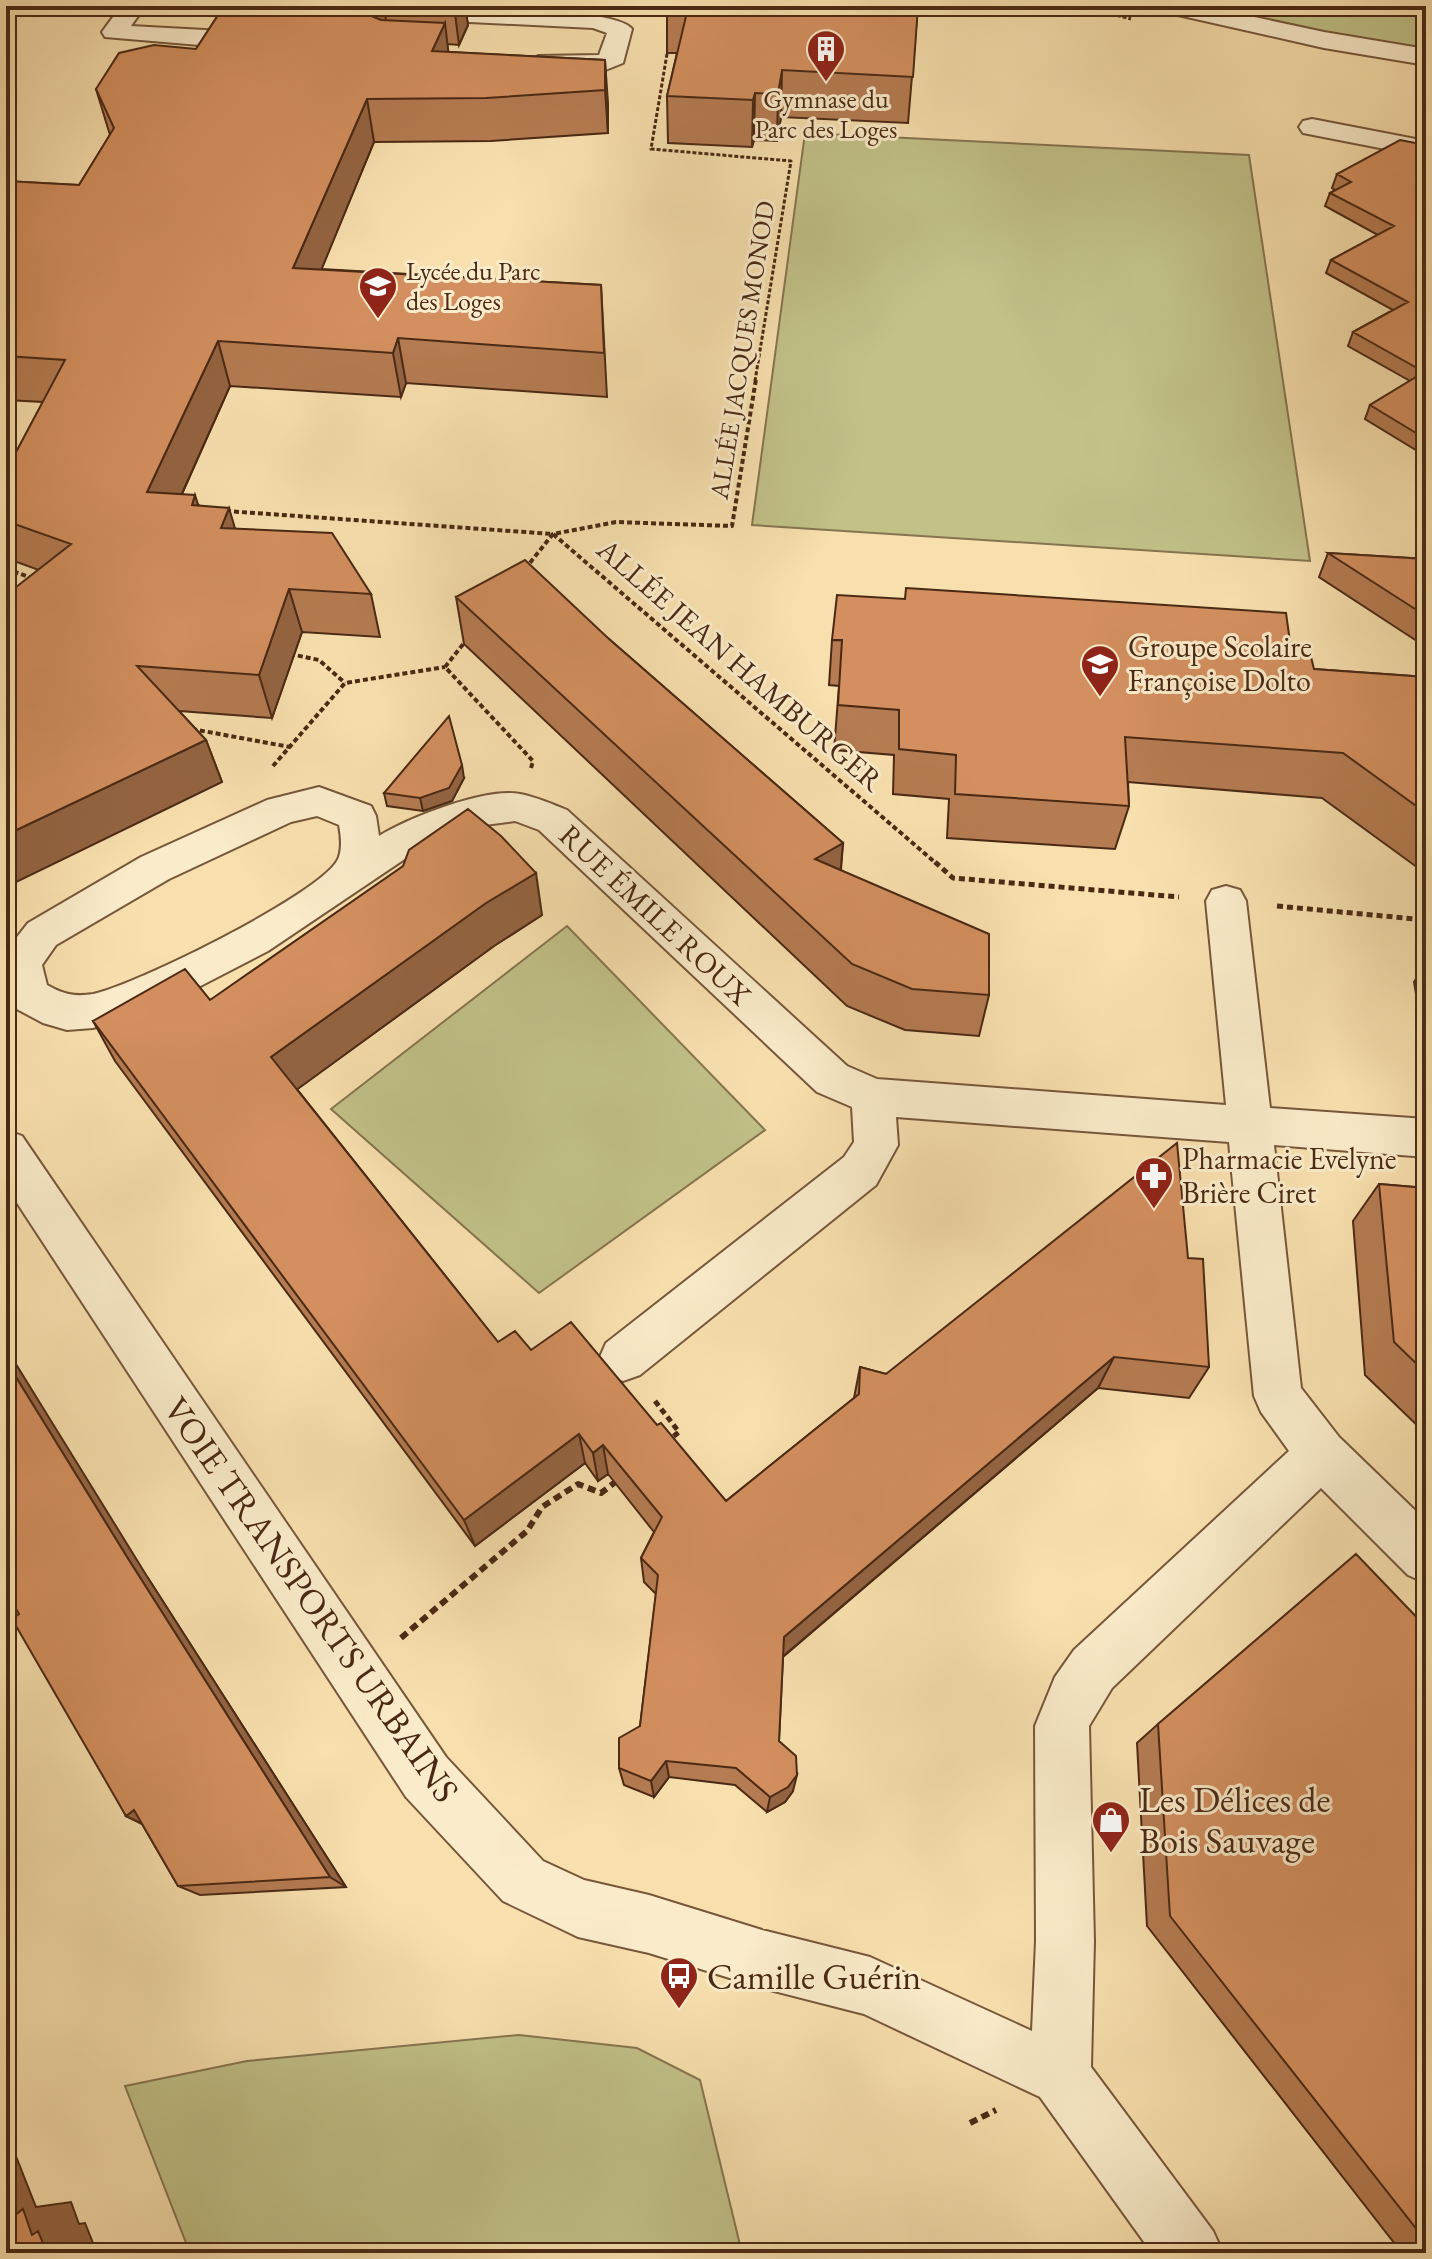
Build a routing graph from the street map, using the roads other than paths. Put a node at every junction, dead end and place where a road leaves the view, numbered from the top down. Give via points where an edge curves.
1 (133, 6) edge
2 (1169, 6) edge
3 (376, 10) dead end
4 (223, 39) edge
5 (1426, 57) edge
6 (527, 60) edge
7 (1312, 127) dead end
8 (1426, 150) edge
9 (357, 816) junction
10 (413, 834) junction
11 (347, 877) junction
12 (1226, 901) road end
13 (17, 1001) edge
14 (873, 1097) junction
15 (1250, 1125) junction
16 (1426, 1138) edge
17 (6, 1149) edge
18 (623, 1359) road end
19 (1321, 1454) junction
20 (1426, 1557) edge
21 (1061, 2076) junction
22 (1191, 2253) edge

1 - 4 street via 114,32
2 - 5 street
3 - 6 street via 596,21 620,29 614,58 603,63
7 - 8 street
9 - 10 street, RUE ÉMILE ROUX
9 - 11 street via 363,843
9 - 13 street, RUE ÉMILE ROUX via 319,801 281,810 155,868 42,934 21,962
10 - 11 street, RUE ÉMILE ROUX
10 - 14 street, RUE ÉMILE ROUX via 483,811 517,807 553,820 832,1079
11 - 13 street, RUE ÉMILE ROUX via 243,948 109,1009 66,1013
12 - 15 street
14 - 15 street, RUE ÉMILE ROUX
14 - 18 street via 876,1145 860,1171
15 - 16 street, RUE ÉMILE ROUX
15 - 19 street via 1278,1396
17 - 21 street, VOIE TRANSPORTS URBAINS via 426,1777 523,1881 578,1908 870,1986
19 - 20 street
19 - 21 street via 1093,1669 1070,1706 1062,1726
21 - 22 street

